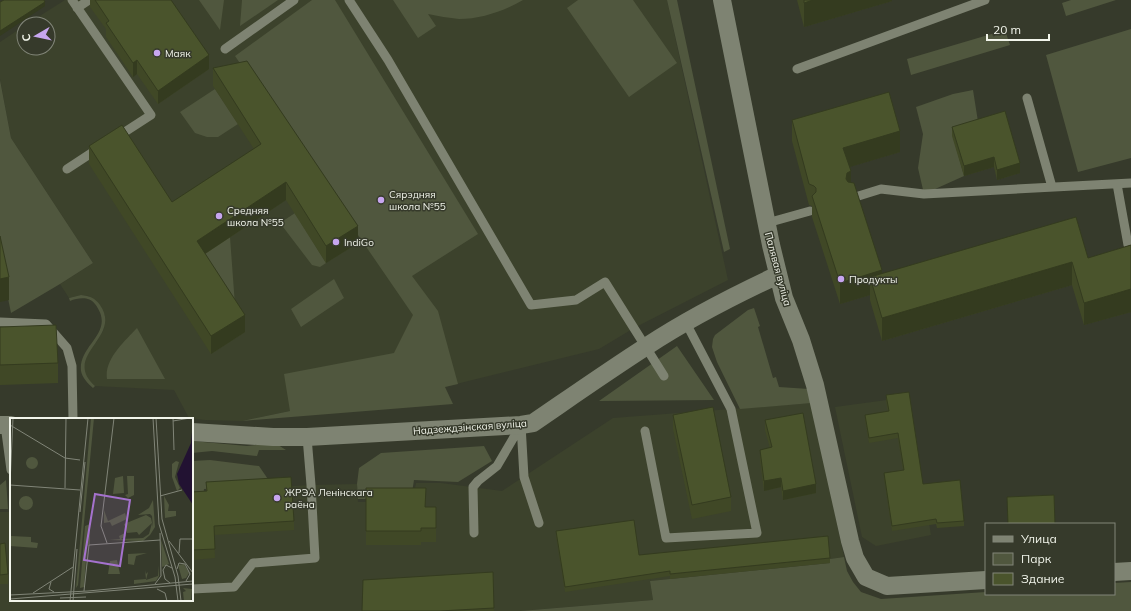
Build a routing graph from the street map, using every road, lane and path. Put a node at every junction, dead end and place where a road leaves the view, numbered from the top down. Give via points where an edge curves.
1 (89, 0) edge
2 (294, 0) edge
3 (349, 0) edge
4 (722, 0) edge
5 (985, 0) edge
6 (75, 4) edge
7 (225, 49) dead end
8 (797, 69) dead end
9 (1027, 98) dead end
10 (67, 169) dead end
11 (1131, 183) edge
12 (1117, 184) junction
13 (1052, 187) junction
14 (852, 198) edge
15 (810, 210) dead end
16 (767, 223) junction
17 (1131, 244) edge
18 (778, 275) junction
19 (0, 322) edge
20 (686, 323) junction
21 (646, 346) junction
22 (664, 376) dead end
23 (73, 418) edge
24 (5, 425) edge
25 (521, 425) junction
26 (193, 432) edge
27 (645, 432) dead end
28 (307, 437) junction
29 (10, 462) edge
30 (539, 522) dead end
31 (474, 533) dead end
32 (1131, 571) edge
33 (1115, 572) edge
34 (985, 580) edge
35 (193, 589) edge

1 - 6 lane
2 - 7 lane
3 - 21 lane via 388,60 531,305 576,300 605,282
4 - 16 street, Палявая вуліца
5 - 8 lane
6 - 10 lane via 151,115
9 - 13 lane
11 - 12 lane
12 - 13 lane
12 - 17 lane via 1128,245
13 - 14 lane via 924,194 882,190
15 - 16 lane
16 - 18 street, Палявая вуліца
18 - 20 street, Надзеждзінская вуліца
18 - 34 street, Палявая вуліца via 816,385 854,558 866,577 887,586
19 - 23 lane via 46,324 66,348 72,366
20 - 21 street, Надзеждзінская вуліца
20 - 27 lane via 732,409 757,533 666,538
21 - 22 lane
21 - 25 street, Надзеждзінская вуліца via 533,423
24 - 29 lane
25 - 28 street, Надзеждзінская вуліца
25 - 30 lane via 524,477
25 - 31 lane via 497,466 473,487
26 - 28 street, Надзеждзінская вуліца
28 - 35 lane via 315,558 253,563 234,587
32 - 33 street

